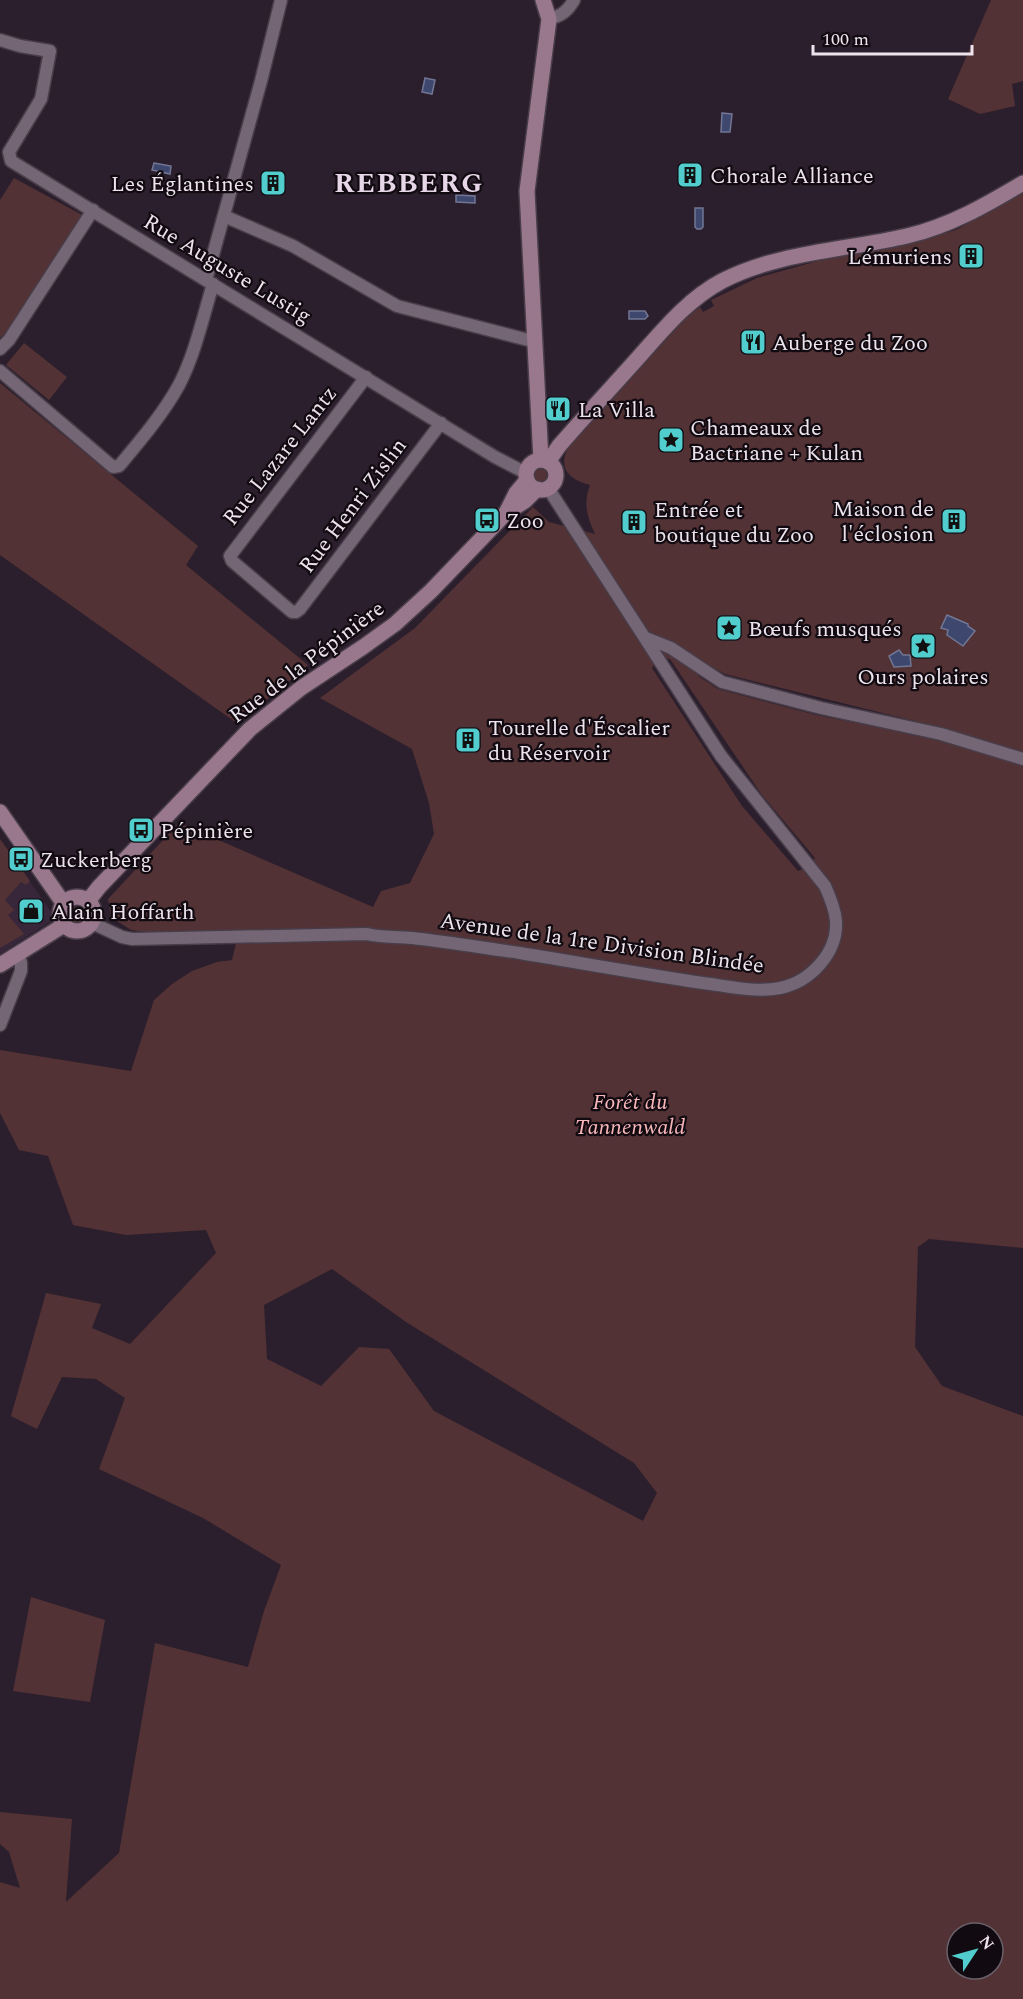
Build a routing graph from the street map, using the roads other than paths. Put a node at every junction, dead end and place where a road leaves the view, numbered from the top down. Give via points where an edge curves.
1 (280, 0) edge
2 (543, 0) edge
3 (574, 0) edge
4 (549, 19) junction
5 (0, 40) edge
6 (1023, 183) edge
7 (93, 210) junction
8 (224, 216) junction
9 (210, 282) junction
10 (536, 342) junction
11 (0, 349) edge
12 (0, 370) edge
13 (366, 377) junction
14 (441, 423) junction
15 (544, 461) junction
16 (534, 483) junction
17 (296, 612) joint
18 (646, 638) junction
19 (1023, 759) edge
20 (0, 812) edge
21 (88, 901) junction
22 (64, 904) junction
23 (92, 923) junction
24 (64, 925) junction
25 (18, 954) junction
26 (0, 965) edge
27 (0, 1026) edge

1 - 8 street
2 - 4 main road
3 - 4 street via 563,14
4 - 10 main road via 527,190
5 - 7 street, Rue Auguste Lustig via 50,51 41,99 9,152 11,161
6 - 15 main road, Rue de la Pépinière via 960,219 934,228 760,267 710,288 667,326
7 - 9 street, Rue Auguste Lustig
7 - 11 street
8 - 9 street
8 - 10 street via 292,246 397,306
9 - 12 street via 179,385 119,466 113,467
9 - 13 street, Rue Auguste Lustig
10 - 15 main road
13 - 14 street, Rue Auguste Lustig
13 - 17 street, Rue Lazare Lantz via 230,556
14 - 16 street, Rue Auguste Lustig
14 - 17 street, Rue Henri Zislin
15 - 16 main road, Rue de la Pépinière via 533,462
15 - 16 main road via 555,469 552,484
16 - 18 street, Avenue de la 1re Division Blindée
16 - 21 main road, Rue de la Pépinière via 516,493 506,513 395,624 249,729
18 - 19 street via 671,648 722,682 941,734
18 - 23 street, Avenue de la 1re Division Blindée via 721,756 830,897 835,938 824,960 797,982 782,988 752,989 367,934 132,939
20 - 22 main road
21 - 22 main road via 73,898
21 - 23 main road via 93,910
22 - 24 main road
23 - 24 main road via 77,931
24 - 25 main road
25 - 26 main road
25 - 27 street via 21,971

